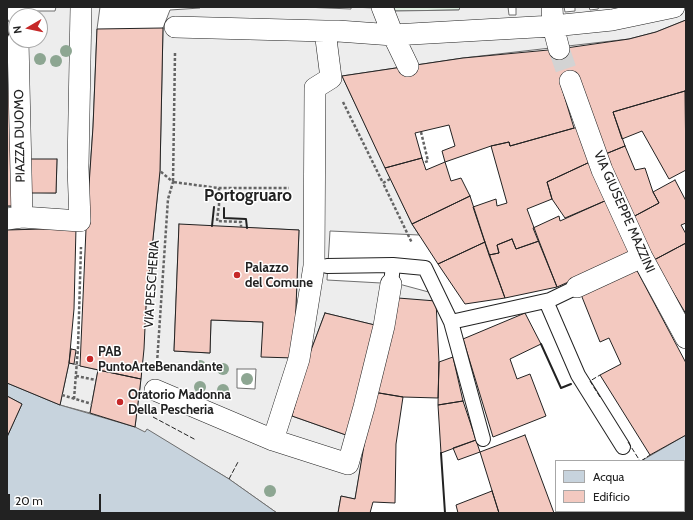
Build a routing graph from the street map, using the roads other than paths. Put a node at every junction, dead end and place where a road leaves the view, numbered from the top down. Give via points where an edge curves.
1 (81, 7) edge
2 (382, 7) edge
3 (674, 7) edge
4 (553, 16) edge
5 (175, 27) road end
6 (325, 31) junction
7 (393, 35) junction
8 (18, 48) edge
9 (559, 49) tunnel mouth
10 (408, 66) dead end
11 (570, 81) tunnel mouth
12 (14, 218) edge
13 (642, 257) junction
14 (321, 266) junction
15 (392, 274) junction
16 (577, 287) joint
17 (546, 301) junction
18 (451, 322) junction
19 (686, 338) edge
20 (155, 390) road end
21 (483, 439) dead end
22 (273, 440) junction
23 (623, 447) dead end

1 - 12 street via 78,168 80,221
2 - 7 street
3 - 4 street via 612,20
4 - 7 street
4 - 9 street
5 - 6 street
6 - 7 street
6 - 14 street via 331,78 316,88 315,188
7 - 10 street
8 - 12 street, PIAZZA DUOMO
11 - 13 street, VIA GIUSEPPE MAZZINI via 602,170
13 - 16 street
13 - 19 street, VIA GIUSEPPE MAZZINI
14 - 15 lane
14 - 22 street via 299,359
15 - 18 lane via 425,268
15 - 22 street via 384,326 348,464
16 - 17 lane
17 - 18 lane
17 - 23 lane via 578,376
18 - 21 lane
20 - 22 street

